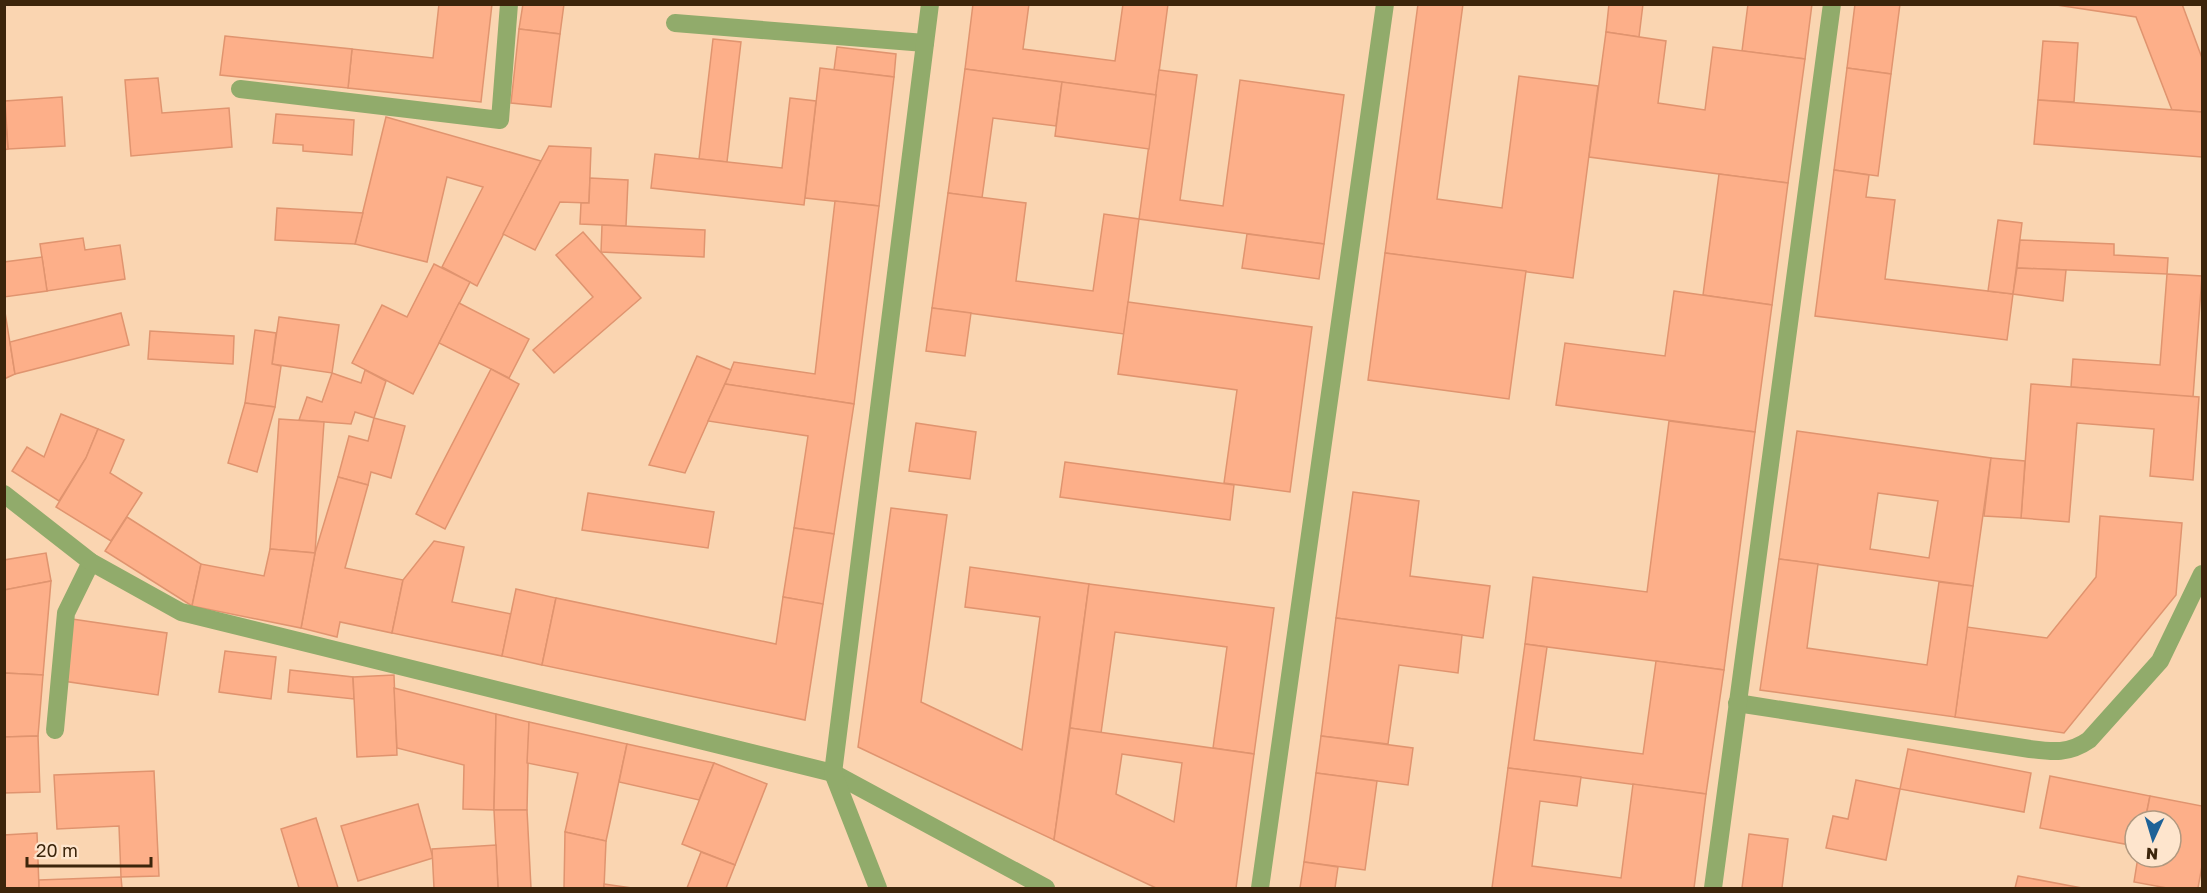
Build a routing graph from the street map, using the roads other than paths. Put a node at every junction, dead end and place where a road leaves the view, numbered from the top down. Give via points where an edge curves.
1 (509, 4) edge
2 (930, 4) edge
3 (1385, 4) edge
4 (1832, 4) edge
5 (675, 23) dead end
6 (925, 42) junction
7 (240, 89) dead end
8 (4, 494) edge
9 (91, 562) junction
10 (2202, 574) edge
11 (1737, 703) junction
12 (55, 730) dead end
13 (833, 773) junction
14 (878, 888) edge
15 (1046, 888) edge
16 (1260, 888) edge
17 (1713, 888) edge

1 - 7 street via 500,120
2 - 6 street
3 - 16 street
4 - 11 street
5 - 6 street
6 - 13 street
8 - 9 street
9 - 12 street via 66,613
9 - 13 street via 181,612
10 - 11 street via 2160,661 2089,740 2075,750 2058,753
11 - 17 street
13 - 14 street
13 - 15 street

